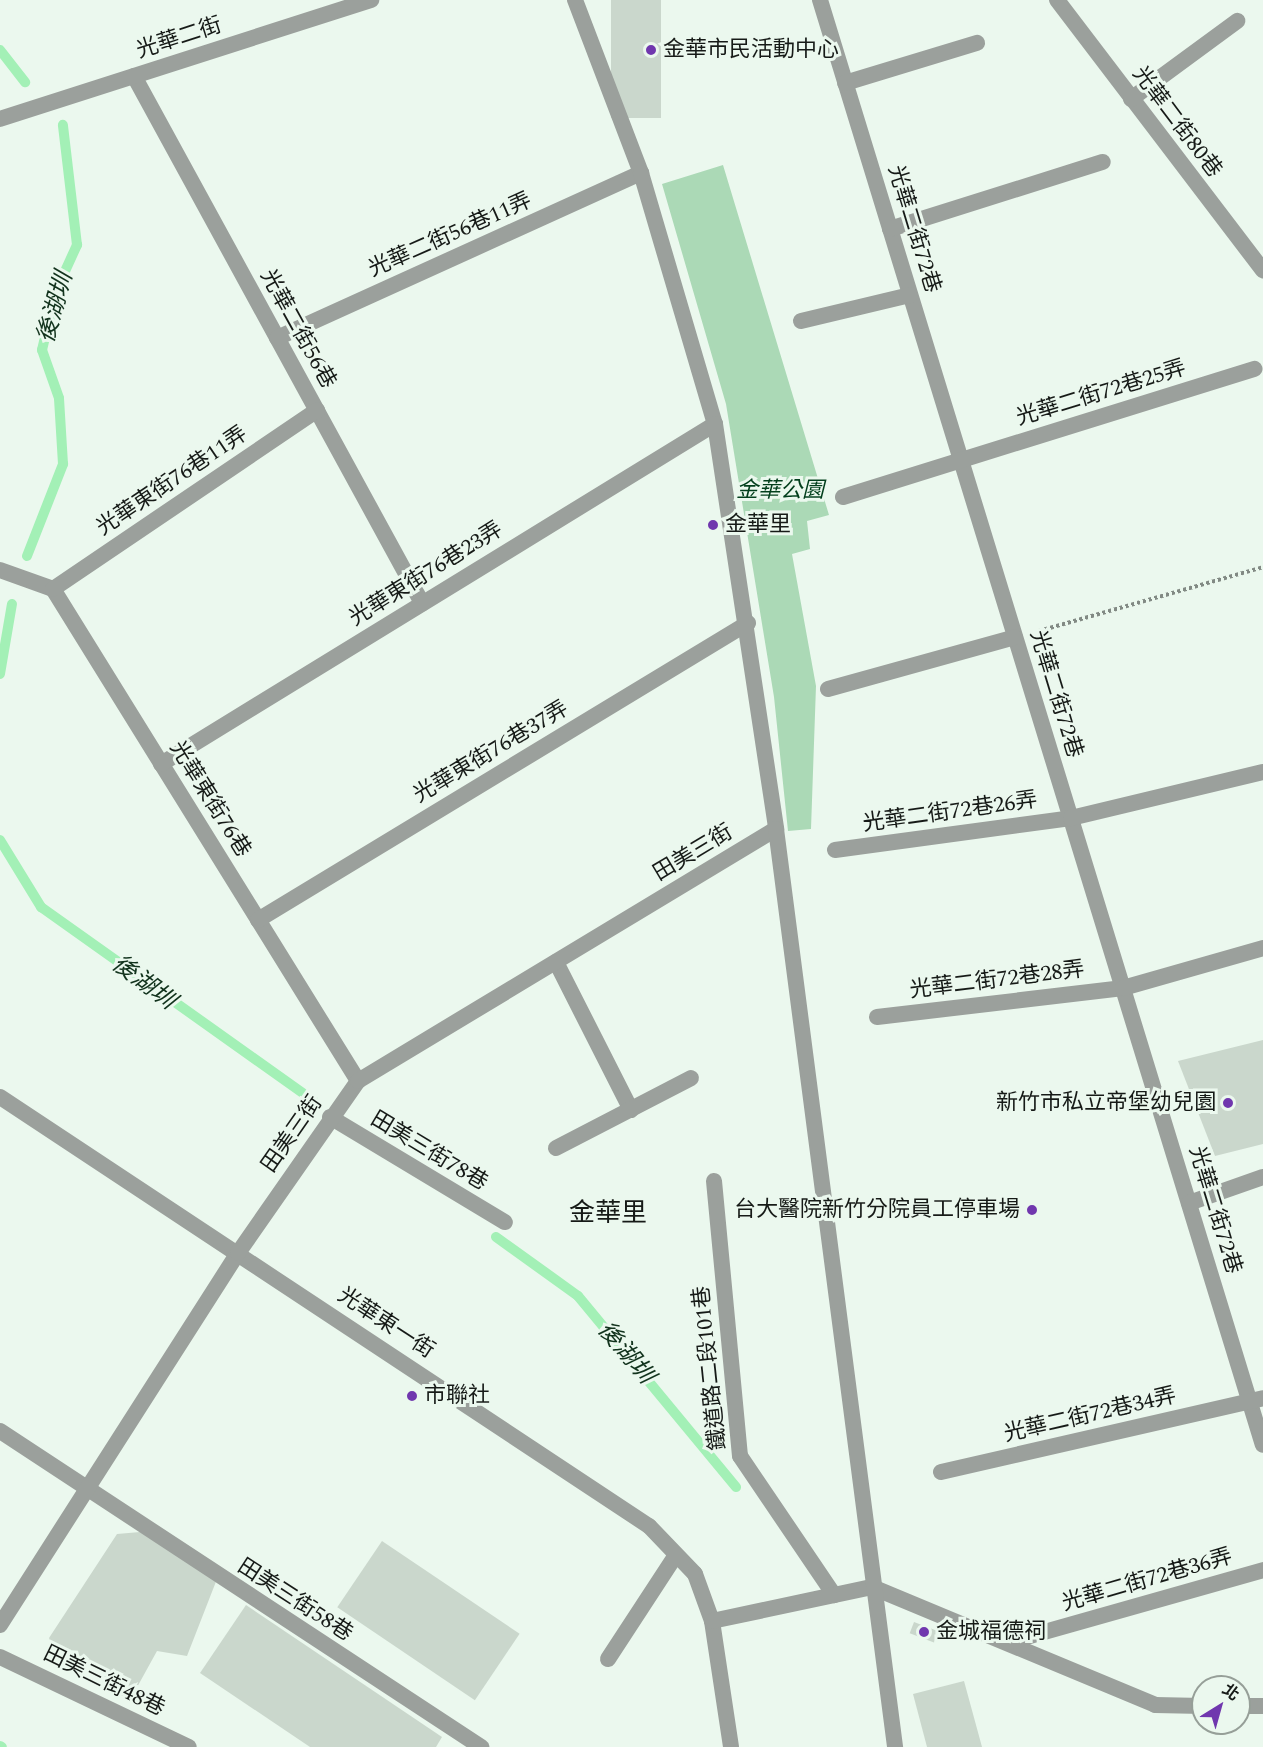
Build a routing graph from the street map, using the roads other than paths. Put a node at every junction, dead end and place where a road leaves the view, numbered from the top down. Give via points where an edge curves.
1 (371, 0) edge
2 (575, 0) edge
3 (820, 0) edge
4 (1057, 0) edge
5 (1237, 21) dead end
6 (977, 43) dead end
7 (134, 76) junction
8 (845, 83) junction
9 (1131, 99) junction
10 (0, 119) edge
11 (1103, 162) dead end
12 (641, 173) junction
13 (890, 229) junction
14 (1263, 270) edge
15 (910, 295) junction
16 (801, 321) dead end
17 (277, 338) junction
18 (1255, 369) dead end
19 (317, 410) junction
20 (715, 424) junction
21 (961, 461) junction
22 (843, 497) dead end
23 (0, 570) edge
24 (53, 589) junction
25 (422, 603) junction
26 (748, 623) junction
27 (1015, 637) junction
28 (828, 688) dead end
29 (161, 764) junction
30 (1263, 772) edge
31 (1071, 818) junction
32 (776, 829) junction
33 (835, 850) dead end
34 (258, 920) junction
35 (1263, 948) edge
36 (556, 962) junction
37 (1123, 988) junction
38 (877, 1017) dead end
39 (691, 1078) dead end
40 (358, 1081) junction
41 (0, 1097) edge
42 (631, 1110) junction
43 (330, 1118) junction
44 (556, 1148) dead end
45 (1263, 1177) edge
46 (714, 1181) dead end
47 (1189, 1203) junction
48 (505, 1222) dead end
49 (238, 1253) junction
50 (1256, 1399) edge
51 (0, 1431) edge
52 (1263, 1445) edge
53 (941, 1472) dead end
54 (86, 1491) junction
55 (676, 1555) junction
56 (1263, 1570) edge
57 (872, 1587) junction
58 (834, 1595) junction
59 (712, 1621) junction
60 (0, 1625) edge
61 (1009, 1642) junction
62 (0, 1657) edge
63 (608, 1659) dead end
64 (1191, 1706) edge
65 (189, 1747) edge
66 (481, 1747) edge
67 (731, 1747) edge
68 (895, 1747) edge

1 - 7 street, 光華二街
2 - 12 street
3 - 8 street, 光華二街72巷
4 - 9 street, 光華二街80巷
5 - 9 street
6 - 8 street
7 - 10 street, 光華二街
7 - 17 street, 光華二街56巷
8 - 13 street, 光華二街72巷
9 - 14 street, 光華二街80巷
11 - 13 street
12 - 17 street, 光華二街56巷11弄
12 - 20 street
13 - 15 street, 光華二街72巷
15 - 16 street
15 - 21 street, 光華二街72巷
17 - 19 street, 光華二街56巷
18 - 21 street, 光華二街72巷25弄
19 - 24 street, 光華東街76巷11弄
19 - 25 street, 光華二街56巷
20 - 25 street, 光華東街76巷23弄
20 - 26 street
21 - 22 street, 光華二街72巷25弄
21 - 27 street, 光華二街72巷
23 - 24 street
24 - 29 street, 光華東街76巷
25 - 29 street, 光華東街76巷23弄
26 - 32 street
26 - 34 street, 光華東街76巷37弄
27 - 28 street
27 - 31 street, 光華二街72巷
29 - 34 street, 光華東街76巷
30 - 31 street, 光華二街72巷26弄
31 - 33 street, 光華二街72巷26弄
31 - 37 street, 光華二街72巷
32 - 36 street, 田美三街
32 - 57 street
34 - 40 street, 光華東街76巷
35 - 37 street, 光華二街72巷28弄
36 - 40 street, 田美三街
36 - 42 street
37 - 38 street, 光華二街72巷28弄
37 - 47 street, 光華二街72巷
39 - 42 street
40 - 43 street, 田美三街
41 - 49 street, 光華東一街
42 - 44 street
43 - 48 street, 田美三街78巷
43 - 49 street, 田美三街
45 - 47 street
46 - 58 street, 鐵道路二段101巷 via 740,1456
47 - 50 street, 光華二街72巷
49 - 54 street, 田美三街
49 - 55 street, 光華東一街 via 649,1526
50 - 52 street, 光華二街72巷
50 - 53 street, 光華二街72巷34弄
51 - 54 street, 田美三街58巷
54 - 60 street, 田美三街
54 - 66 street, 田美三街58巷
55 - 59 street, 光華東一街 via 695,1574
55 - 63 street
56 - 61 street, 光華二街72巷36弄
57 - 58 street
57 - 61 street
57 - 68 street
58 - 59 street
59 - 67 street, 光華東一街
61 - 64 street via 1155,1705
62 - 65 street, 田美三街48巷

